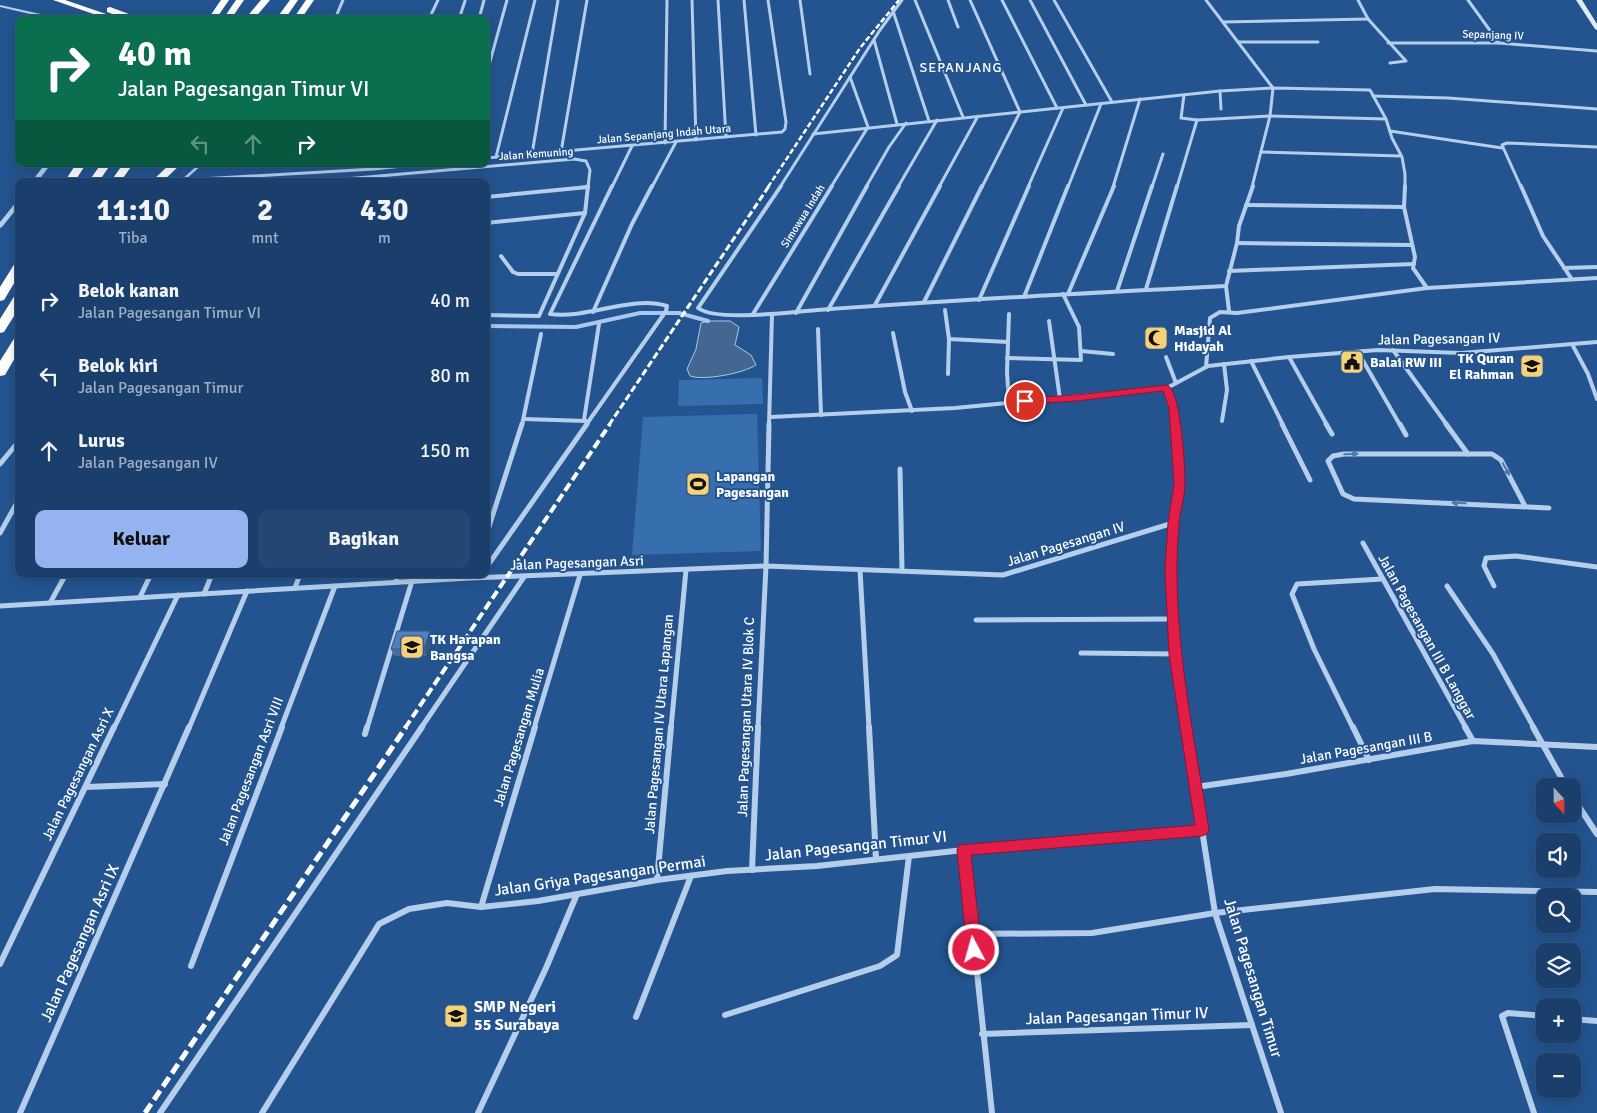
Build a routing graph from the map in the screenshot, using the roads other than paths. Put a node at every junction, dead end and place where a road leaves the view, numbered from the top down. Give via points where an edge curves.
1 (57, 0) edge
2 (78, 0) edge
3 (225, 0) edge
4 (240, 0) edge
5 (266, 0) edge
6 (294, 0) edge
7 (310, 0) edge
8 (343, 0) edge
9 (438, 0) edge
10 (484, 0) edge
11 (508, 0) edge
12 (535, 0) edge
13 (558, 0) edge
14 (587, 0) edge
15 (667, 0) edge
16 (692, 0) edge
17 (718, 0) edge
18 (744, 0) edge
19 (768, 0) edge
20 (800, 0) edge
21 (902, 0) edge
22 (915, 0) edge
23 (948, 0) edge
24 (970, 0) edge
25 (1002, 0) edge
26 (1030, 0) edge
27 (1054, 0) edge
28 (1206, 0) edge
29 (1358, 0) edge
30 (1468, 0) edge
31 (1579, 0) edge
32 (465, 1) edge
33 (0, 6) edge
34 (0, 11) edge
35 (893, 11) junction
36 (17, 15) edge
37 (41, 15) edge
38 (105, 15) edge
39 (122, 15) edge
40 (215, 15) edge
41 (230, 15) edge
42 (253, 15) edge
43 (283, 15) edge
44 (300, 15) edge
45 (337, 15) edge
46 (431, 15) edge
47 (460, 15) edge
48 (480, 15) edge
49 (1368, 19) junction
50 (1223, 22) junction
51 (958, 27) dead end
52 (1597, 28) edge
53 (874, 40) junction
54 (1239, 42) junction
55 (1318, 42) dead end
56 (1499, 43) junction
57 (1388, 44) junction
58 (1597, 52) edge
59 (490, 62) edge
60 (1390, 62) dead end
61 (810, 74) dead end
62 (850, 77) junction
63 (1273, 88) junction
64 (1220, 91) junction
65 (1184, 94) junction
66 (1373, 96) junction
67 (1140, 99) junction
68 (1112, 102) junction
69 (1101, 104) junction
70 (1086, 105) junction
71 (1057, 108) junction
72 (1062, 108) junction
73 (1221, 109) dead end
74 (1597, 109) edge
75 (1020, 112) junction
76 (978, 116) junction
77 (1270, 116) junction
78 (963, 117) junction
79 (1386, 119) junction
80 (937, 120) junction
81 (1197, 120) junction
82 (929, 121) junction
83 (906, 123) junction
84 (897, 124) junction
85 (868, 127) junction
86 (1390, 131) junction
87 (812, 134) junction
88 (756, 135) junction
89 (726, 137) junction
90 (696, 140) junction
91 (676, 142) junction
92 (665, 143) junction
93 (632, 146) junction
94 (1597, 147) edge
95 (1502, 148) junction
96 (561, 152) junction
97 (1261, 152) junction
98 (532, 154) junction
99 (1163, 154) dead end
100 (1401, 156) junction
101 (496, 157) junction
102 (490, 158) edge
103 (490, 166) edge
104 (46, 167) edge
105 (79, 167) edge
106 (104, 167) edge
107 (126, 167) edge
108 (173, 167) edge
109 (197, 167) edge
110 (391, 167) edge
111 (484, 167) edge
112 (374, 169) joint
113 (383, 176) joint
114 (37, 178) edge
115 (72, 178) edge
116 (96, 178) edge
117 (118, 178) edge
118 (160, 178) edge
119 (184, 178) edge
120 (217, 178) edge
121 (359, 178) edge
122 (588, 187) junction
123 (490, 197) edge
124 (1246, 205) junction
125 (15, 207) edge
126 (1404, 207) junction
127 (585, 213) junction
128 (490, 223) edge
129 (0, 226) edge
130 (1236, 244) junction
131 (1412, 245) junction
132 (501, 256) dead end
133 (1414, 264) junction
134 (1597, 267) edge
135 (1564, 268) junction
136 (1229, 271) junction
137 (15, 272) edge
138 (557, 274) junction
139 (1570, 278) junction
140 (1597, 278) edge
141 (1226, 286) junction
142 (1427, 288) junction
143 (1146, 289) junction
144 (1117, 291) junction
145 (1065, 294) junction
146 (0, 297) edge
147 (1024, 297) junction
148 (979, 300) junction
149 (924, 302) junction
150 (15, 305) edge
151 (875, 305) junction
152 (828, 310) junction
153 (945, 310) dead end
154 (1228, 311) junction
155 (593, 312) junction
156 (796, 313) junction
157 (753, 314) junction
158 (772, 314) junction
159 (1009, 314) dead end
160 (490, 315) edge
161 (1049, 322) dead end
162 (599, 324) dead end
163 (0, 329) edge
164 (818, 329) dead end
165 (893, 333) dead end
166 (541, 334) dead end
167 (949, 339) junction
168 (1008, 342) junction
169 (1597, 342) edge
170 (1572, 344) junction
171 (15, 347) edge
172 (1393, 350) junction
173 (1081, 351) junction
174 (1358, 352) junction
175 (1113, 354) dead end
176 (1289, 357) junction
177 (1007, 358) junction
178 (1166, 358) dead end
179 (1055, 360) junction
180 (1251, 361) junction
181 (1222, 364) junction
182 (1207, 367) junction
183 (0, 372) edge
184 (948, 374) dead end
185 (1176, 383) junction
186 (1167, 388) junction
187 (1596, 391) edge
188 (1597, 398) edge
189 (1060, 399) junction
190 (1009, 403) junction
191 (912, 411) junction
192 (821, 416) junction
193 (771, 417) junction
194 (524, 419) junction
195 (584, 420) junction
196 (590, 421) junction
197 (1222, 422) dead end
198 (1332, 434) dead end
199 (1406, 435) dead end
200 (15, 445) edge
201 (1468, 454) junction
202 (0, 464) edge
203 (900, 469) dead end
204 (1310, 480) dead end
205 (15, 506) edge
206 (1525, 506) junction
207 (1549, 508) dead end
208 (1173, 523) junction
209 (490, 524) edge
210 (0, 533) edge
211 (1363, 543) dead end
212 (490, 562) edge
213 (766, 566) junction
214 (1597, 567) edge
215 (686, 570) junction
216 (860, 570) junction
217 (902, 572) junction
218 (580, 575) junction
219 (490, 576) edge
220 (524, 577) junction
221 (64, 578) edge
222 (149, 578) edge
223 (210, 578) edge
224 (299, 578) edge
225 (397, 578) edge
226 (447, 578) edge
227 (1382, 579) junction
228 (412, 581) junction
229 (396, 582) junction
230 (335, 586) junction
231 (1447, 586) dead end
232 (1494, 586) dead end
233 (295, 588) junction
234 (247, 591) junction
235 (204, 594) junction
236 (178, 595) junction
237 (140, 597) junction
238 (50, 603) junction
239 (0, 606) edge
240 (1173, 619) junction
241 (976, 620) dead end
242 (1081, 653) dead end
243 (1175, 654) junction
244 (365, 734) dead end
245 (1473, 742) junction
246 (1541, 743) junction
247 (1597, 747) edge
248 (1369, 760) junction
249 (1561, 778) edge
250 (165, 784) junction
251 (86, 787) junction
252 (1196, 787) junction
253 (1581, 810) edge
254 (1202, 830) junction
255 (1597, 834) edge
256 (964, 850) junction
257 (909, 856) junction
258 (876, 859) junction
259 (752, 870) junction
260 (691, 876) junction
261 (657, 880) junction
262 (1597, 892) edge
263 (577, 894) junction
264 (481, 907) junction
265 (1215, 913) junction
266 (973, 934) junction
267 (0, 964) edge
268 (191, 966) dead end
269 (725, 1015) dead end
270 (1536, 1015) edge
271 (636, 1017) dead end
272 (1581, 1020) edge
273 (1597, 1021) edge
274 (1252, 1026) junction
275 (982, 1034) junction
276 (20, 1113) edge
277 (160, 1113) edge
278 (262, 1113) edge
279 (478, 1113) edge
280 (992, 1113) edge
281 (1281, 1113) edge
282 (1534, 1113) edge

1 - 38 highway
2 - 39 highway
3 - 40 highway
4 - 41 highway
5 - 42 highway
6 - 43 highway
7 - 44 highway
8 - 45 street
9 - 46 street
10 - 48 street
11 - 59 street
12 - 101 street
13 - 98 street
14 - 96 street
15 - 92 street
16 - 90 street
17 - 89 street
18 - 88 street
19 - 88 street, Jalan Sepanjang Indah Utara via 786,122 782,132
20 - 61 street
21 - 35 street
22 - 78 street
23 - 51 street
24 - 75 street
25 - 71 street
26 - 70 street
27 - 68 street
28 - 50 street
29 - 49 street
30 - 56 street
31 - 52 main road
32 - 47 street
33 - 37 street
34 - 36 street
35 - 53 street
35 - 82 street
49 - 50 street
49 - 57 street
50 - 54 street
53 - 62 street
53 - 84 street
54 - 55 street
54 - 63 street
56 - 57 street, Sepanjang IV
56 - 58 street, Sepanjang IV
57 - 60 street via 1406,61
62 - 85 street
62 - 87 street
63 - 64 street
63 - 66 street via 1370,90
63 - 77 street
64 - 65 street
64 - 73 street
65 - 67 street
65 - 81 street via 1181,118
66 - 74 street
66 - 79 street
67 - 68 street
67 - 145 street via 1114,186
68 - 69 street
69 - 70 street
69 - 147 street
70 - 72 street
71 - 72 street
71 - 75 street
72 - 148 street
75 - 76 street
75 - 149 street
76 - 78 street
76 - 151 street
77 - 79 street
77 - 81 street
77 - 97 street
78 - 80 street
79 - 86 street
80 - 82 street
80 - 152 street
81 - 143 street
82 - 83 street
83 - 84 street
83 - 156 street via 889,147
84 - 85 street
85 - 87 street
85 - 157 street, Simowua Indah
86 - 95 street
86 - 100 street
87 - 157 street via 784,182 698,308 722,315
88 - 89 street, Jalan Sepanjang Indah Utara
89 - 90 street, Jalan Sepanjang Indah Utara
90 - 91 street, Jalan Sepanjang Indah Utara
91 - 92 street, Jalan Sepanjang Indah Utara
91 - 155 street via 632,224
92 - 93 street, Jalan Sepanjang Indah Utara
93 - 96 street, Jalan Sepanjang Indah Utara
93 - 155 street via 550,314 560,318
94 - 95 street via 1507,144
95 - 135 street via 1543,236
96 - 98 street, Jalan Sepanjang Indah Utara
97 - 100 street
97 - 124 street
98 - 101 street, Jalan Sepanjang Indah Utara
99 - 144 street
100 - 126 street via 1405,174
101 - 102 street, Jalan Sepanjang Indah Utara
103 - 122 street, Jalan Kemuning via 574,159 588,165
104 - 114 street
105 - 115 highway
106 - 116 highway
107 - 117 highway
108 - 118 highway
109 - 119 street
110 - 112 street
111 - 113 street, Jalan Kemuning
112 - 120 street
113 - 121 street, Jalan Kemuning
122 - 123 street
122 - 127 street, Jalan Kemuning
124 - 126 street
124 - 130 street
125 - 129 street
126 - 131 street
127 - 128 street
127 - 138 street, Jalan Kemuning
130 - 131 street
130 - 136 street
131 - 133 street
132 - 138 street via 518,274
133 - 136 street
133 - 142 street via 1413,268
134 - 135 street
135 - 139 street
136 - 141 street
137 - 146 highway
138 - 160 street, Jalan Kemuning via 539,316
139 - 140 street
139 - 142 street
141 - 143 street
141 - 154 street
142 - 154 street via 1237,313
143 - 144 street
144 - 145 street
145 - 147 street
145 - 173 street via 1079,327
147 - 148 street
148 - 149 street
149 - 151 street
150 - 163 highway
151 - 152 street
152 - 156 street
153 - 167 street
154 - 182 street via 1210,318
155 - 196 street via 636,305 667,306
156 - 158 street
157 - 158 street
158 - 193 street, Jalan Pagesangan Utara IV Blok C
159 - 168 street
161 - 179 street
162 - 195 street
164 - 192 street
165 - 191 street
166 - 194 street
167 - 168 street
167 - 184 street
168 - 177 street
169 - 170 street, Jalan Pagesangan IV
170 - 172 street, Jalan Pagesangan IV via 1461,353
170 - 187 street
171 - 183 highway
172 - 174 street, Jalan Pagesangan IV
172 - 201 street
173 - 175 street
173 - 179 street via 1079,361
174 - 176 street, Jalan Pagesangan IV
174 - 199 street
176 - 180 street, Jalan Pagesangan IV
176 - 198 street
177 - 179 street
177 - 190 street
178 - 185 street
179 - 189 street
180 - 181 street, Jalan Pagesangan IV
180 - 204 street
181 - 182 street, Jalan Pagesangan IV
181 - 197 street via 1227,390
182 - 185 street, Jalan Pagesangan IV
185 - 186 street, Jalan Pagesangan IV
186 - 189 street, Jalan Pagesangan IV
186 - 208 street via 1174,408 1179,484
187 - 188 street
189 - 190 street, Jalan Pagesangan IV
190 - 191 street, Jalan Pagesangan IV
191 - 192 street, Jalan Pagesangan IV
192 - 193 street, Jalan Pagesangan IV
193 - 213 street, Jalan Pagesangan Utara IV Blok C
194 - 195 street
194 - 209 street
195 - 196 street
196 - 212 street
200 - 202 street
201 -> 206 street via 1497,456
206 -> 201 street via 1354,499 1343,494 1328,461 1333,456 1344,454
203 - 217 street
205 - 210 street
206 - 207 street
208 - 217 street, Jalan Pagesangan IV via 1009,574
208 - 240 street, Jalan Pagesangan Timur via 1170,570
211 - 227 street, Jalan Pagesangan III B Langgar
213 - 215 street, Jalan Pagesangan Asri
213 - 216 street, Jalan Pagesangan IV
213 - 259 street, Jalan Pagesangan Utara IV Blok C
214 - 232 street via 1516,556 1486,558 1484,566
215 - 218 street, Jalan Pagesangan Asri
215 - 261 street, Jalan Pagesangan IV Utara Lapangan
216 - 217 street, Jalan Pagesangan IV
216 - 258 street
218 - 220 street, Jalan Pagesangan Asri
218 - 264 street, Jalan Pagesangan Mulia
219 - 220 street, Jalan Pagesangan Asri
220 - 277 street
221 - 238 street
222 - 237 street
223 - 235 street
224 - 233 street
225 - 229 street
226 - 228 street, Jalan Pagesangan Asri
227 - 245 street, Jalan Pagesangan III B Langgar
227 - 248 street via 1296,584 1292,594 1314,650
228 - 229 street, Jalan Pagesangan Asri
228 - 244 street
229 - 230 street, Jalan Pagesangan Asri
230 - 233 street, Jalan Pagesangan Asri
230 - 268 street, Jalan Pagesangan Asri VIII
231 - 246 street via 1492,654
233 - 234 street, Jalan Pagesangan Asri
234 - 235 street, Jalan Pagesangan Asri
234 - 250 street, Jalan Pagesangan Asri IX
235 - 236 street, Jalan Pagesangan Asri
236 - 237 street, Jalan Pagesangan Asri
236 - 251 street, Jalan Pagesangan Asri X
237 - 238 street, Jalan Pagesangan Asri
238 - 239 street, Jalan Pagesangan Asri
240 - 241 street
240 - 243 street, Jalan Pagesangan Timur
242 - 243 street
243 - 252 street, Jalan Pagesangan Timur
245 - 246 street, Jalan Pagesangan III B
245 - 248 street, Jalan Pagesangan III B
246 - 247 street, Jalan Pagesangan III B
246 - 249 street
248 - 252 street, Jalan Pagesangan III B
250 - 251 street
250 - 276 street, Jalan Pagesangan Asri IX
251 - 267 street, Jalan Pagesangan Asri X
252 - 254 street, Jalan Pagesangan Timur
253 - 255 street
254 - 256 street, Jalan Pagesangan Timur VI
254 - 265 street, Jalan Pagesangan Timur
256 - 257 street, Jalan Pagesangan Timur VI
256 - 266 street
257 - 258 street, Jalan Pagesangan Timur VI
257 - 269 street via 897,955 880,966
258 - 259 street, Jalan Pagesangan Timur VI
259 - 260 street, Jalan Griya Pagesangan Permai
260 - 261 street, Jalan Griya Pagesangan Permai
260 - 271 street
261 - 263 street, Jalan Griya Pagesangan Permai
262 - 265 street via 1434,889
263 - 264 street, Jalan Griya Pagesangan Permai
263 - 279 street
264 - 278 street, Jalan Griya Pagesangan Permai via 447,903 408,909 379,924
265 - 266 street via 1092,933
265 - 274 street, Jalan Pagesangan Timur
266 - 275 street
270 - 282 street via 1508,1013 1502,1016
272 - 273 street
274 - 275 street, Jalan Pagesangan Timur IV
274 - 281 street, Jalan Pagesangan Timur
275 - 280 street

